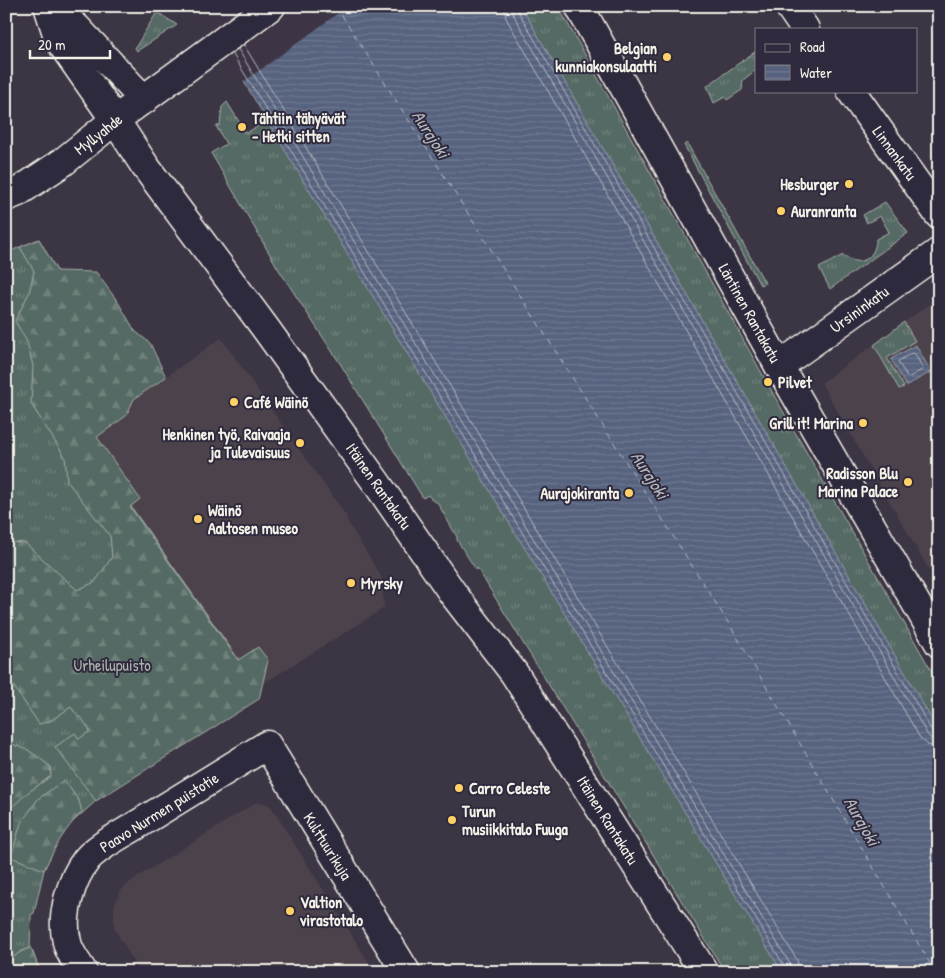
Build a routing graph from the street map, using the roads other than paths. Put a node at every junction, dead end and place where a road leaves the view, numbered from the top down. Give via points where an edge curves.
1 (49, 6) edge
2 (271, 6) edge
3 (579, 6) edge
4 (789, 6) edge
5 (804, 28) edge
6 (852, 92) edge
7 (144, 100) junction
8 (115, 120) junction
9 (6, 197) edge
10 (939, 215) edge
11 (939, 252) edge
12 (779, 366) junction
13 (939, 644) edge
14 (267, 746) joint
15 (83, 972) edge
16 (406, 972) edge
17 (704, 972) edge

1 - 7 street, Itäinen Rantakatu via 76,27
1 - 8 street, Itäinen Rantakatu via 59,40
2 - 7 street, Myllyahde
3 - 12 street, Läntinen Rantakatu
4 - 5 street
6 - 10 street, Linnankatu
7 - 8 street, Myllyahde
8 - 9 street, Myllyahde via 63,162
8 - 17 street, Itäinen Rantakatu via 159,186 266,329 454,595 514,673
11 - 12 street, Ursininkatu
12 - 13 street, Läntinen Rantakatu
14 - 15 street, Paavo Nurmen puistotie via 112,840 88,858 78,872 71,892 65,924 70,952
14 - 16 street, Kulttuurikuja

